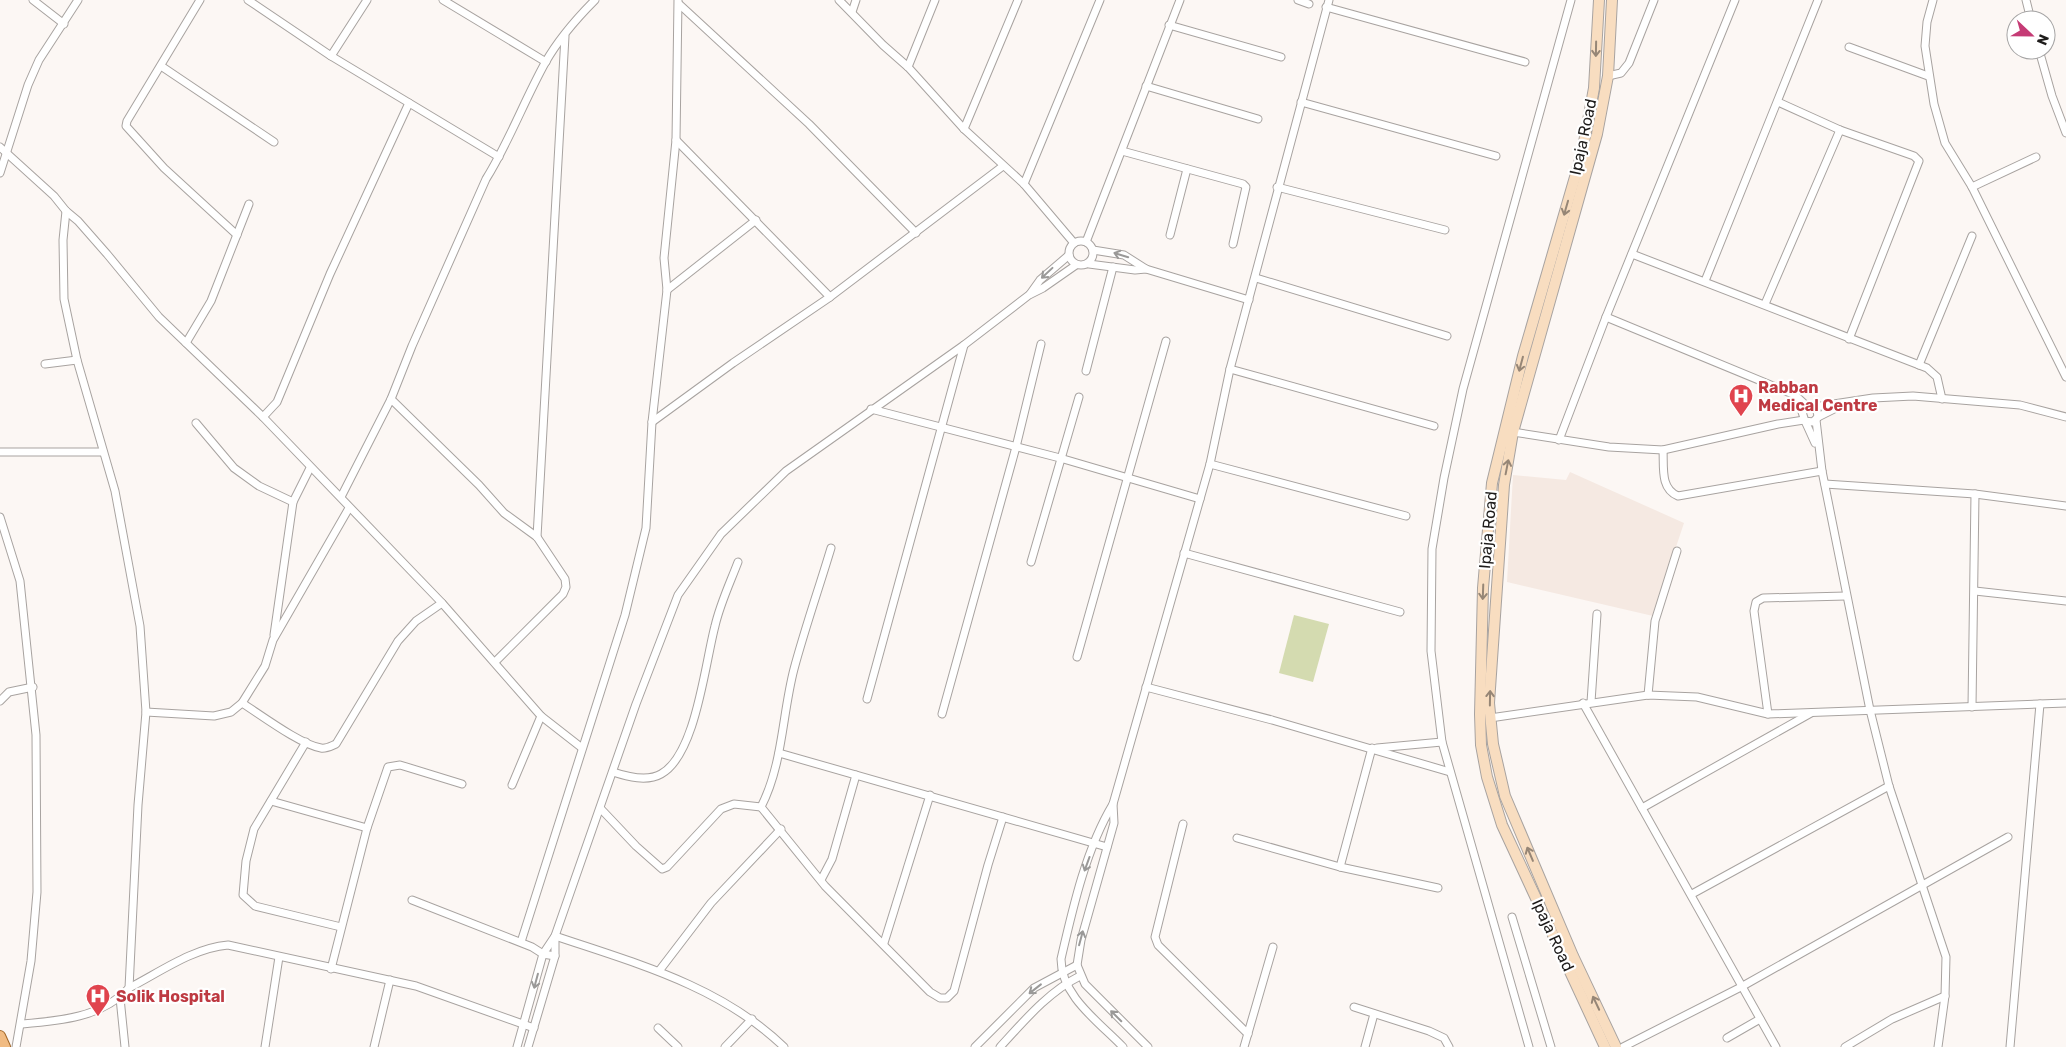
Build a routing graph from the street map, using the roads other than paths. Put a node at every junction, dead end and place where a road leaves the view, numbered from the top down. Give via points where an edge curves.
1 (33, 0) edge
2 (78, 0) edge
3 (200, 0) edge
4 (248, 0) edge
5 (367, 0) edge
6 (443, 0) edge
7 (595, 0) edge
8 (839, 0) edge
9 (856, 0) edge
10 (935, 0) edge
11 (1018, 0) edge
12 (1100, 0) edge
13 (1180, 0) edge
14 (1298, 0) edge
15 (1571, 0) edge
16 (1599, 0) edge
17 (1612, 0) edge
18 (1654, 0) edge
19 (1735, 0) edge
20 (1818, 0) edge
21 (1933, 0) edge
22 (678, 2) edge
23 (1310, 4) dead end
24 (1327, 4) edge
25 (852, 12) junction
26 (64, 24) junction
27 (1169, 25) junction
28 (564, 35) junction
29 (1849, 47) dead end
30 (331, 56) junction
31 (1282, 57) dead end
32 (2042, 60) edge
33 (546, 62) junction
34 (1525, 62) dead end
35 (161, 66) junction
36 (908, 67) junction
37 (1608, 76) junction
38 (1928, 76) junction
39 (1146, 86) junction
40 (1301, 102) junction
41 (1778, 102) junction
42 (408, 103) junction
43 (1258, 119) dead end
44 (964, 129) junction
45 (1840, 130) junction
46 (2066, 134) edge
47 (676, 140) junction
48 (274, 142) dead end
49 (0, 147) edge
50 (1122, 151) junction
51 (8, 154) junction
52 (1496, 156) dead end
53 (2036, 157) dead end
54 (500, 158) junction
55 (1003, 166) junction
56 (1187, 169) junction
57 (0, 174) edge
58 (1024, 184) junction
59 (1277, 187) junction
60 (1972, 187) junction
61 (249, 204) dead end
62 (66, 211) junction
63 (756, 220) junction
64 (1445, 230) dead end
65 (916, 233) junction
66 (237, 235) junction
67 (1170, 235) dead end
68 (1972, 236) dead end
69 (1086, 242) junction
70 (1074, 243) junction
71 (1233, 244) dead end
72 (1093, 250) junction
73 (1632, 254) junction
74 (1068, 255) junction
75 (1088, 264) junction
76 (1076, 265) junction
77 (1113, 267) junction
78 (1146, 269) junction
79 (1256, 278) junction
80 (1706, 282) junction
81 (667, 290) junction
82 (1029, 295) junction
83 (830, 297) junction
84 (1249, 300) junction
85 (1765, 304) junction
86 (1606, 317) junction
87 (1447, 336) dead end
88 (1849, 339) junction
89 (1166, 341) dead end
90 (186, 343) junction
91 (1041, 344) dead end
92 (964, 345) junction
93 (77, 360) junction
94 (44, 364) dead end
95 (1919, 365) junction
96 (1230, 369) junction
97 (1086, 371) dead end
98 (2066, 377) edge
99 (1078, 397) dead end
100 (391, 399) junction
101 (1942, 399) junction
102 (1845, 403) junction
103 (871, 409) junction
104 (1808, 409) junction
105 (263, 417) junction
106 (2066, 418) edge
107 (1817, 419) junction
108 (1804, 421) junction
109 (652, 422) junction
110 (196, 423) dead end
111 (1778, 424) junction
112 (1434, 426) dead end
113 (942, 428) junction
114 (1513, 432) junction
115 (1559, 440) junction
116 (1016, 447) junction
117 (1817, 448) junction
118 (1663, 450) junction
119 (0, 452) edge
120 (103, 452) junction
121 (1060, 458) junction
122 (1210, 464) junction
123 (310, 468) junction
124 (1822, 471) junction
125 (1128, 477) junction
126 (1825, 484) junction
127 (1975, 494) junction
128 (341, 497) junction
129 (1200, 499) junction
130 (293, 502) junction
131 (2066, 506) edge
132 (349, 508) junction
133 (1406, 516) dead end
134 (0, 517) edge
135 (1487, 524) junction
136 (1499, 526) junction
137 (537, 537) junction
138 (831, 548) dead end
139 (1677, 551) dead end
140 (1184, 553) junction
141 (738, 562) dead end
142 (1032, 562) dead end
143 (1975, 591) junction
144 (1846, 596) junction
145 (2066, 601) edge
146 (442, 603) junction
147 (1400, 612) dead end
148 (1597, 614) dead end
149 (273, 640) junction
150 (1077, 657) dead end
151 (495, 662) junction
152 (32, 687) junction
153 (1146, 687) junction
154 (1648, 695) junction
155 (867, 700) dead end
156 (0, 702) edge
157 (1587, 702) junction
158 (242, 703) junction
159 (2066, 703) edge
160 (2040, 704) junction
161 (1972, 707) junction
162 (1870, 710) junction
163 (146, 712) junction
164 (1814, 712) junction
165 (942, 714) dead end
166 (1768, 714) junction
167 (541, 716) junction
168 (1490, 718) junction
169 (306, 742) junction
170 (1442, 742) junction
171 (582, 748) junction
172 (1372, 748) junction
173 (779, 753) junction
174 (614, 772) junction
175 (1450, 772) junction
176 (856, 775) junction
177 (462, 784) dead end
178 (512, 785) dead end
179 (1889, 786) junction
180 (930, 795) junction
181 (271, 801) junction
182 (1114, 804) junction
183 (761, 807) junction
184 (1642, 808) junction
185 (601, 809) junction
186 (1003, 817) junction
187 (1183, 824) dead end
188 (366, 828) junction
189 (780, 829) junction
190 (2008, 837) dead end
191 (1237, 838) dead end
192 (1095, 844) junction
193 (1107, 847) junction
194 (1340, 867) junction
195 (821, 880) junction
196 (1923, 883) junction
197 (1438, 888) dead end
198 (1692, 894) junction
199 (412, 900) dead end
200 (1512, 917) dead end
201 (341, 927) junction
202 (555, 936) junction
203 (521, 942) junction
204 (884, 944) junction
205 (1273, 947) dead end
206 (543, 954) junction
207 (555, 956) junction
208 (279, 958) junction
209 (1077, 965) junction
210 (331, 969) junction
211 (659, 972) junction
212 (1061, 972) junction
213 (1080, 976) junction
214 (390, 980) junction
215 (1065, 984) junction
216 (1582, 985) junction
217 (1741, 987) junction
218 (129, 988) junction
219 (1946, 996) junction
220 (120, 998) junction
221 (1354, 1007) dead end
222 (1374, 1014) junction
223 (752, 1019) junction
224 (1760, 1019) junction
225 (21, 1024) junction
226 (524, 1025) junction
227 (534, 1028) junction
228 (658, 1028) dead end
229 (1248, 1034) junction
230 (0, 1036) edge
231 (1727, 1038) dead end
232 (5, 1047) edge
233 (16, 1047) edge
234 (125, 1047) edge
235 (265, 1047) edge
236 (374, 1047) edge
237 (517, 1047) edge
238 (528, 1047) edge
239 (678, 1047) edge
240 (725, 1047) edge
241 (784, 1047) edge
242 (975, 1047) edge
243 (1000, 1047) edge
244 (1123, 1047) edge
245 (1148, 1047) edge
246 (1244, 1047) edge
247 (1365, 1047) edge
248 (1450, 1047) edge
249 (1529, 1047) edge
250 (1551, 1047) edge
251 (1605, 1047) edge
252 (1616, 1047) edge
253 (1623, 1047) edge
254 (1776, 1047) edge
255 (1845, 1047) edge
256 (1938, 1047) edge
257 (2010, 1047) edge

1 - 26 street
2 - 26 street
3 - 35 street
4 - 30 street
5 - 30 street
6 - 33 street
7 - 28 street
8 - 25 street
9 - 25 street
10 - 36 street
11 - 44 street
12 - 58 street
13 - 27 street
14 - 23 street
15 - 170 street via 1463,389 1444,478 1432,549 1431,651
16 -> 135 main road, Ipaja Road via 1594,88 1582,153 1501,441
17 - 37 main road, Ipaja Road
18 - 37 street via 1629,63 1621,73
19 - 73 street
20 - 41 street
21 - 38 street via 1925,46
22 - 47 street
22 - 65 street via 809,124
24 - 34 street
24 - 40 street
25 - 36 street
26 - 51 street via 39,60 28,85
27 - 31 street
27 - 39 street
28 - 33 street
28 - 137 street
29 - 38 street
30 - 42 street
32 - 46 street
33 - 54 street
35 - 48 street
35 - 66 street via 126,121 128,130
36 - 44 street
37 - 114 main road, Ipaja Road via 1597,134
38 - 60 street via 1944,143
39 - 43 street
39 - 50 street
40 - 52 street
40 - 59 street
41 - 45 street
41 - 80 street
42 - 54 street
42 - 105 street via 330,274 277,402
44 - 55 street
45 - 85 street
45 - 88 street via 1914,156 1919,161
47 - 63 street
47 - 81 street via 664,258
49 - 51 street
50 - 56 street
50 - 69 street
51 - 57 street
51 - 62 street
53 - 60 street
54 - 100 street via 482,188
55 - 58 street
55 - 65 street
56 - 67 street
56 - 71 street via 1239,182 1246,187
58 - 70 street
59 - 64 street
59 - 79 street
60 - 98 street
61 - 66 street
62 - 90 street
62 - 93 street via 64,299
63 - 81 street
63 - 83 street
65 - 83 street
66 - 90 street via 211,302
68 - 95 street
69 - 70 street
69 - 72 street
70 - 74 street
72 - 75 street
78 -> 72 street via 1124,255
73 - 80 street
73 - 86 street
74 - 76 street
74 -> 82 street via 1040,280
75 - 76 street
75 - 77 street
76 - 82 street
77 - 78 street
77 - 97 street
78 - 84 street
79 - 84 street
79 - 87 street
80 - 85 street
81 - 109 street
82 - 92 street
83 - 109 street
84 - 96 street
85 - 88 street
86 - 104 street via 1795,395
86 - 115 street
88 - 95 street
89 - 125 street
90 - 105 street
91 - 116 street
92 - 103 street
92 - 113 street
93 - 94 street
93 - 120 street
95 - 101 street via 1937,377
96 - 112 street
96 - 122 street
99 - 121 street
100 - 128 street
100 - 137 street via 479,484 504,513
101 - 102 street via 1892,396
101 - 106 street via 2020,406
102 - 104 street
102 - 107 street
103 - 113 street
103 - 174 street via 786,471 720,534 678,596 636,704
104 - 107 street
104 - 108 street
104 - 111 street
105 - 123 street
107 - 108 street via 1809,423
107 - 117 street
108 - 111 street
108 - 117 street
109 - 171 street via 646,528 625,615
110 - 130 street via 234,468 259,486
111 - 118 street
113 - 116 street
113 - 155 street
114 - 115 street
136 -> 114 main road, Ipaja Road
115 - 118 street via 1610,448
116 - 121 street
116 - 165 street
117 - 124 street
118 - 124 street via 1665,487 1678,496
119 - 120 street
120 - 163 street via 115,491 140,626
121 - 125 street
121 - 142 street
122 - 129 street
122 - 133 street
123 - 128 street
123 - 130 street
124 - 126 street
125 - 129 street
125 - 150 street
126 - 127 street
126 - 144 street
127 - 131 street
127 - 143 street
128 - 132 street
129 - 140 street
130 - 149 street
132 - 146 street
132 - 149 street
134 - 152 street via 18,568
135 - 136 main road
135 -> 216 main road, Ipaja Road via 1480,714 1487,777 1502,826
168 -> 136 main road, Ipaja Road
137 - 151 street via 565,579 564,594
138 - 173 street via 794,670
139 - 154 street via 1655,620
140 - 147 street
140 - 153 street
141 - 174 street via 715,624 694,722 675,762 662,774 649,778 627,777
143 - 145 street
143 - 161 street
144 - 162 street
144 - 166 street via 1763,598 1756,602 1754,610
146 - 151 street
146 - 169 street via 416,620 398,641 336,744 321,748
148 - 157 street
149 - 158 street via 265,666
151 - 167 street
152 - 156 street via 9,692
152 - 225 street via 38,866 31,961
153 - 172 street
153 - 182 street
154 - 157 street
154 - 166 street via 1697,697
157 - 168 street
157 - 184 street
158 - 163 street via 231,712 214,716
158 - 169 street
159 - 160 street
160 - 161 street
160 - 257 street
161 - 162 street
162 - 164 street
162 - 179 street
163 - 218 street
164 - 166 street
164 - 184 street
167 - 171 street
167 - 178 street
216 -> 168 main road, Ipaja Road via 1505,796
169 - 181 street
170 - 172 street
170 - 175 street
171 - 203 street
172 - 175 street
172 - 194 street
173 - 176 street
173 - 183 street via 769,791
174 - 185 street
175 - 249 street
176 - 180 street
176 - 195 street via 832,859
177 - 188 street via 400,765 388,767
179 - 196 street
179 - 198 street
180 - 186 street
180 - 204 street
181 - 188 street
181 - 201 street via 254,828 246,861 243,895 255,906
182 - 192 street
182 - 193 street via 1114,823
183 - 185 street via 734,804 722,809 667,868 662,869
183 - 189 street
184 - 198 street
185 - 202 street
186 - 192 street
186 - 204 street via 954,991 947,998 930,992
187 - 229 street via 1155,937 1158,946
188 - 201 street
189 - 195 street
189 - 211 street via 711,903
190 - 196 street
191 - 194 street
192 - 193 street
192 -> 212 street via 1066,936
209 -> 193 street
194 - 197 street
195 - 204 street
196 - 217 street
196 - 219 street via 1946,957
198 - 217 street
199 - 203 street
200 - 250 street
201 - 210 street
202 - 206 street
202 - 207 street
202 - 211 street
203 - 206 street
205 - 229 street
206 - 207 street
206 -> 226 street
207 - 227 street
208 - 210 street
208 - 218 street via 228,945 214,946
208 - 235 street
209 - 212 street
209 - 213 street
210 - 214 street
211 - 223 street via 691,985
212 - 215 street
212 -> 242 street via 1034,988
213 - 215 street
245 -> 213 street
214 - 226 street via 416,986
214 - 236 street
215 - 243 street
215 - 244 street
216 - 251 main road, Ipaja Road
252 -> 216 main road, Ipaja Road
217 - 224 street
217 - 253 street
218 - 220 street
219 - 255 street via 1892,1019
219 - 256 street
220 - 225 street via 82,1016
220 - 234 street
221 - 222 street
222 - 247 street
222 - 248 street via 1429,1031 1444,1038
223 - 240 street
223 - 241 street
224 - 231 street
224 - 254 street
225 - 233 street
226 - 227 street
226 - 237 street
227 - 238 street
228 - 239 street
229 - 246 street
230 - 232 main road

